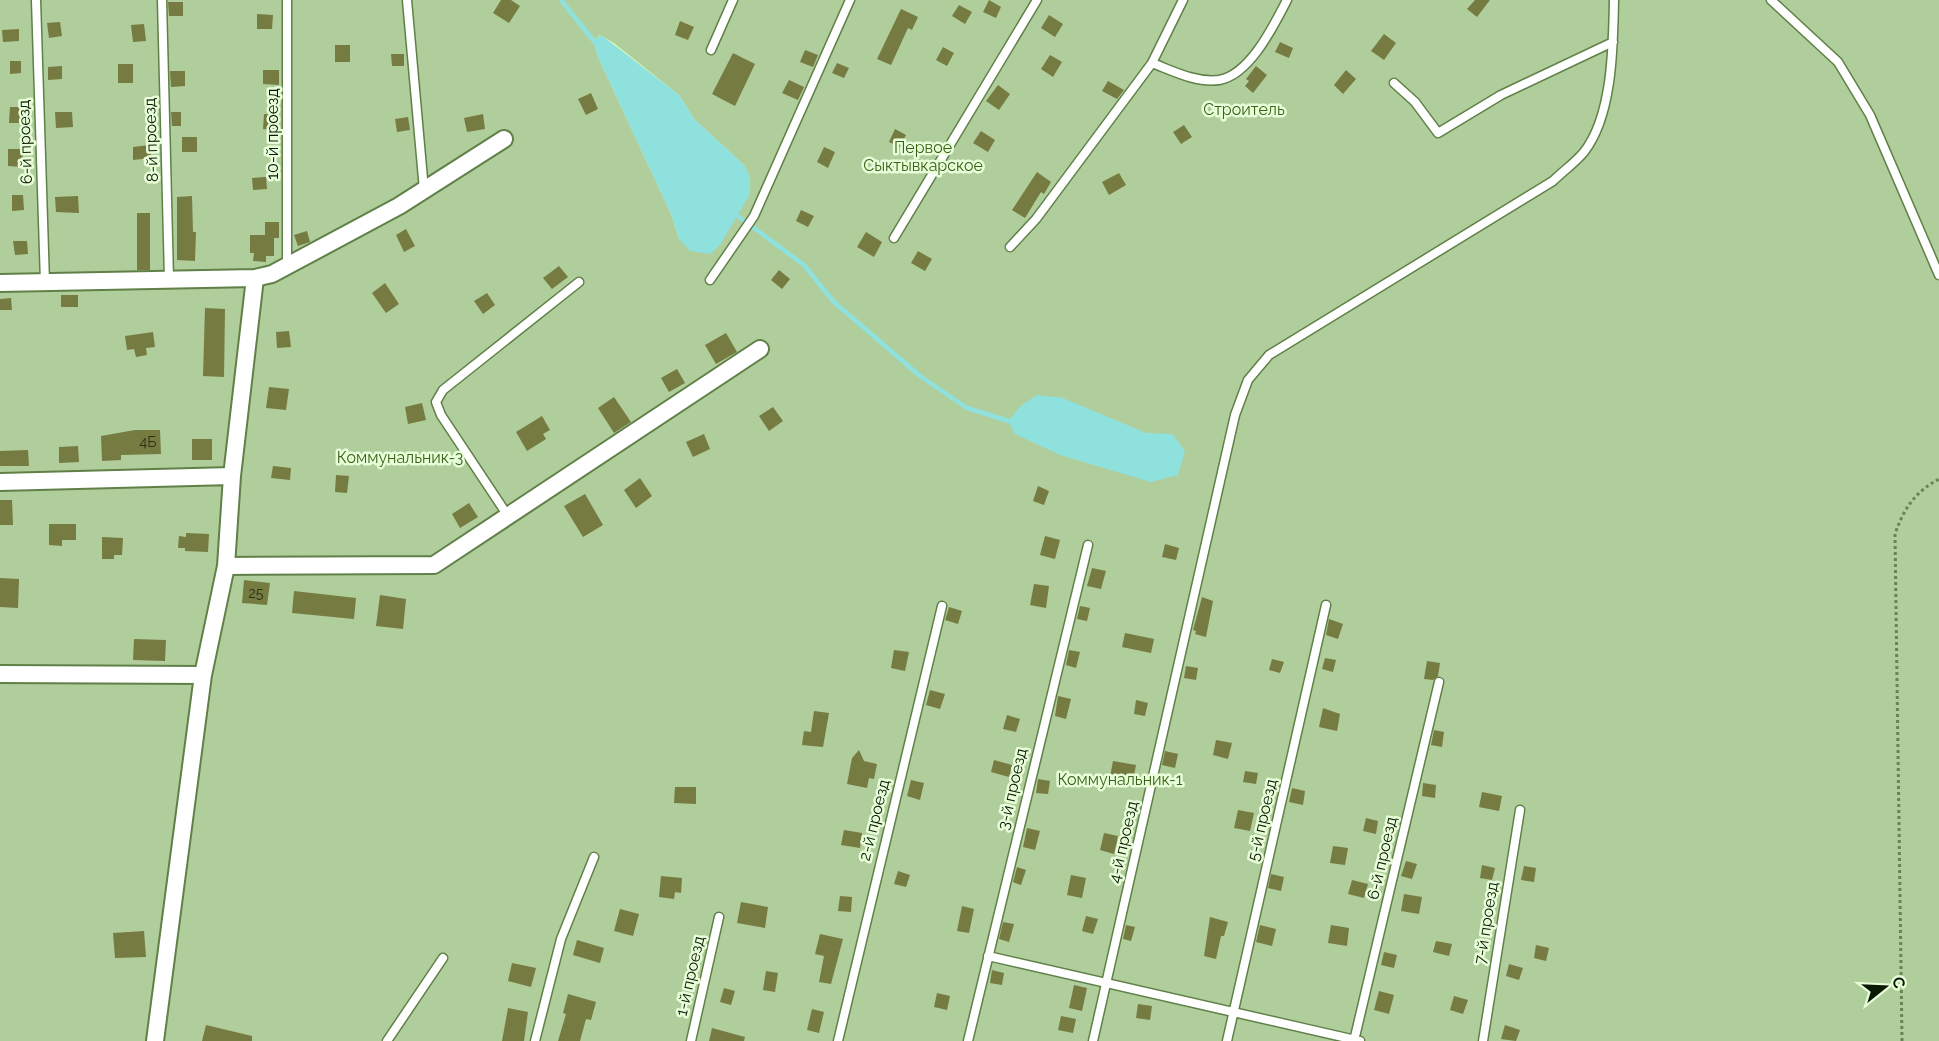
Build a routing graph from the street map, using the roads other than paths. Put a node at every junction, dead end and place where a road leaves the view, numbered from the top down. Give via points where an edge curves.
1 (36, 0) edge
2 (162, 0) edge
3 (287, 0) edge
4 (407, 0) edge
5 (733, 0) edge
6 (850, 0) edge
7 (1037, 0) edge
8 (1182, 0) edge
9 (1287, 0) edge
10 (1614, 0) edge
11 (1771, 0) edge
12 (1613, 42) junction
13 (711, 50) dead end
14 (1152, 63) junction
15 (1394, 83) dead end
16 (504, 139) dead end
17 (424, 191) junction
18 (894, 238) dead end
19 (1010, 247) dead end
20 (287, 268) junction
21 (1939, 275) edge
22 (255, 278) junction
23 (170, 279) junction
24 (710, 280) dead end
25 (579, 282) dead end
26 (0, 283) edge
27 (45, 283) junction
28 (760, 349) dead end
29 (232, 476) junction
30 (0, 482) edge
31 (508, 516) junction
32 (1088, 545) dead end
33 (226, 566) junction
34 (1326, 605) dead end
35 (942, 606) dead end
36 (0, 674) edge
37 (203, 675) junction
38 (1439, 682) dead end
39 (1520, 810) dead end
40 (594, 857) dead end
41 (719, 917) dead end
42 (988, 956) junction
43 (443, 958) dead end
44 (1106, 985) junction
45 (1234, 1012) junction
46 (155, 1041) edge
47 (387, 1041) edge
48 (535, 1041) edge
49 (691, 1041) edge
50 (838, 1041) edge
51 (968, 1041) edge
52 (1093, 1041) edge
53 (1227, 1041) edge
54 (1354, 1041) edge
55 (1360, 1041) edge
56 (1483, 1041) edge

1 - 27 lane, 6-й проезд
2 - 23 lane, 8-й проезд
3 - 20 lane, 10-й проезд
4 - 17 lane
5 - 13 lane
6 - 24 lane via 754,216
7 - 18 lane
8 - 14 lane
9 - 14 lane via 1264,43 1231,77 1185,77
10 - 12 lane, 4-й проезд
11 - 21 lane via 1838,62 1870,116
12 - 15 lane via 1501,95 1438,133 1415,102
12 - 44 lane, 4-й проезд via 1597,129 1584,152 1553,181 1269,355 1248,380 1235,415 1212,509
14 - 19 lane via 1036,219
16 - 17 street
17 - 20 street
20 - 22 street
22 - 23 street
22 - 29 street
23 - 27 street
25 - 31 lane via 442,390 436,402
26 - 27 street
28 - 31 street
29 - 30 street
29 - 33 street
31 - 33 street via 434,565
32 - 42 lane, 3-й проезд
33 - 37 street
34 - 45 lane, 5-й проезд
35 - 50 lane, 2-й проезд
36 - 37 street
37 - 46 street
38 - 54 lane, 6-й проезд
39 - 56 lane, 7-й проезд
40 - 48 lane via 561,939
41 - 49 lane, 1-й проезд
42 - 44 lane
42 - 51 lane, 3-й проезд
43 - 47 lane
44 - 45 lane
44 - 52 lane, 4-й проезд
45 - 53 lane, 5-й проезд
45 - 54 lane
54 - 55 lane

